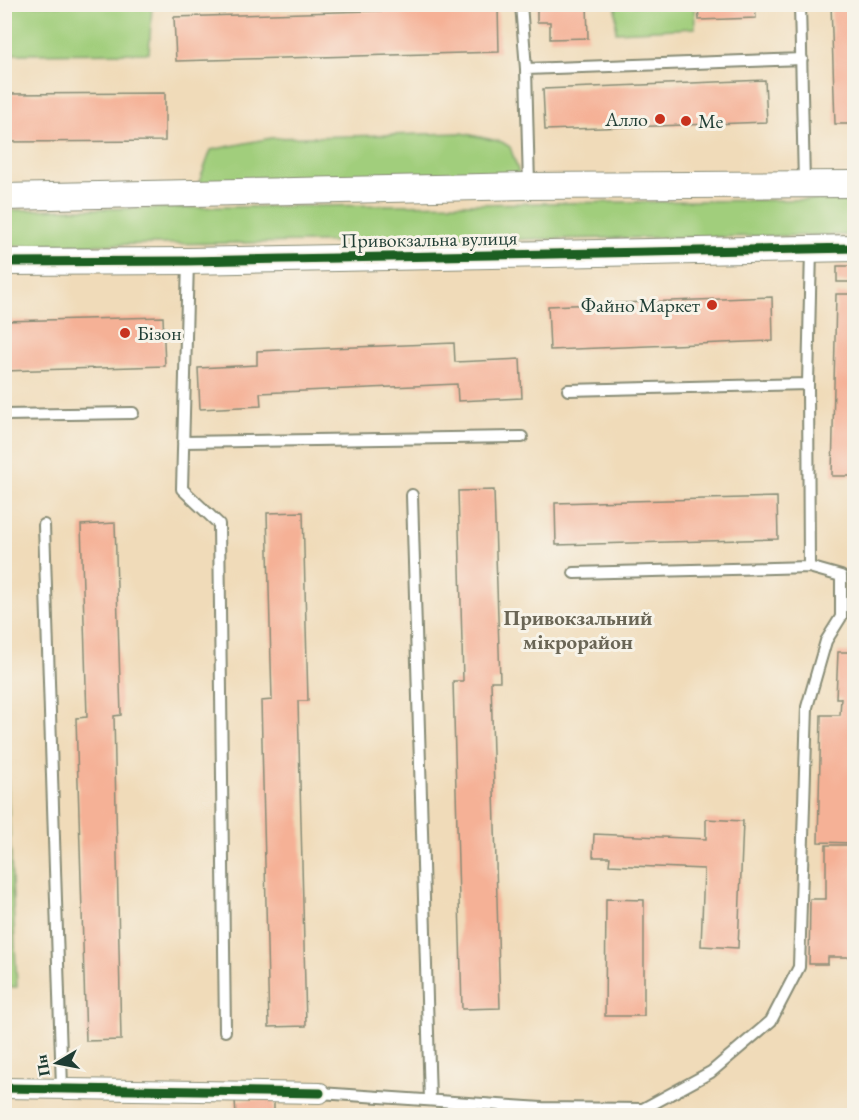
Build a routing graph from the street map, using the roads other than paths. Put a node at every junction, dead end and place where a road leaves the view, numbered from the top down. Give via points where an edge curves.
1 (521, 4) edge
2 (800, 4) edge
3 (802, 60) junction
4 (526, 69) junction
5 (804, 183) junction
6 (855, 184) edge
7 (529, 186) junction
8 (4, 197) edge
9 (855, 248) edge
10 (811, 249) junction
11 (188, 261) junction
12 (4, 262) edge
13 (808, 384) junction
14 (568, 390) dead end
15 (133, 412) dead end
16 (4, 415) edge
17 (522, 436) dead end
18 (183, 442) junction
19 (412, 495) dead end
20 (44, 525) dead end
21 (809, 567) junction
22 (574, 573) dead end
23 (225, 1031) dead end
24 (4, 1088) edge
25 (62, 1088) junction
26 (320, 1093) joint
27 (430, 1100) junction

1 - 4 lane
2 - 3 lane
3 - 4 lane
3 - 5 lane
4 - 7 lane
5 - 6 street
5 - 7 street
7 - 8 street
9 - 10 street, Привокзальна вулиця
10 - 11 street, Привокзальна вулиця
10 - 13 lane
11 - 12 street, Привокзальна вулиця
11 - 18 lane
13 - 14 lane
13 - 21 lane
15 - 16 lane
17 - 18 lane
18 - 23 lane via 182,489 219,524
19 - 27 lane
20 - 25 lane
21 - 22 lane
21 - 27 lane via 841,576 842,617 826,640 807,707 799,967 771,1021 711,1072 643,1109 542,1108
24 - 25 street
25 - 26 street
26 - 27 lane

